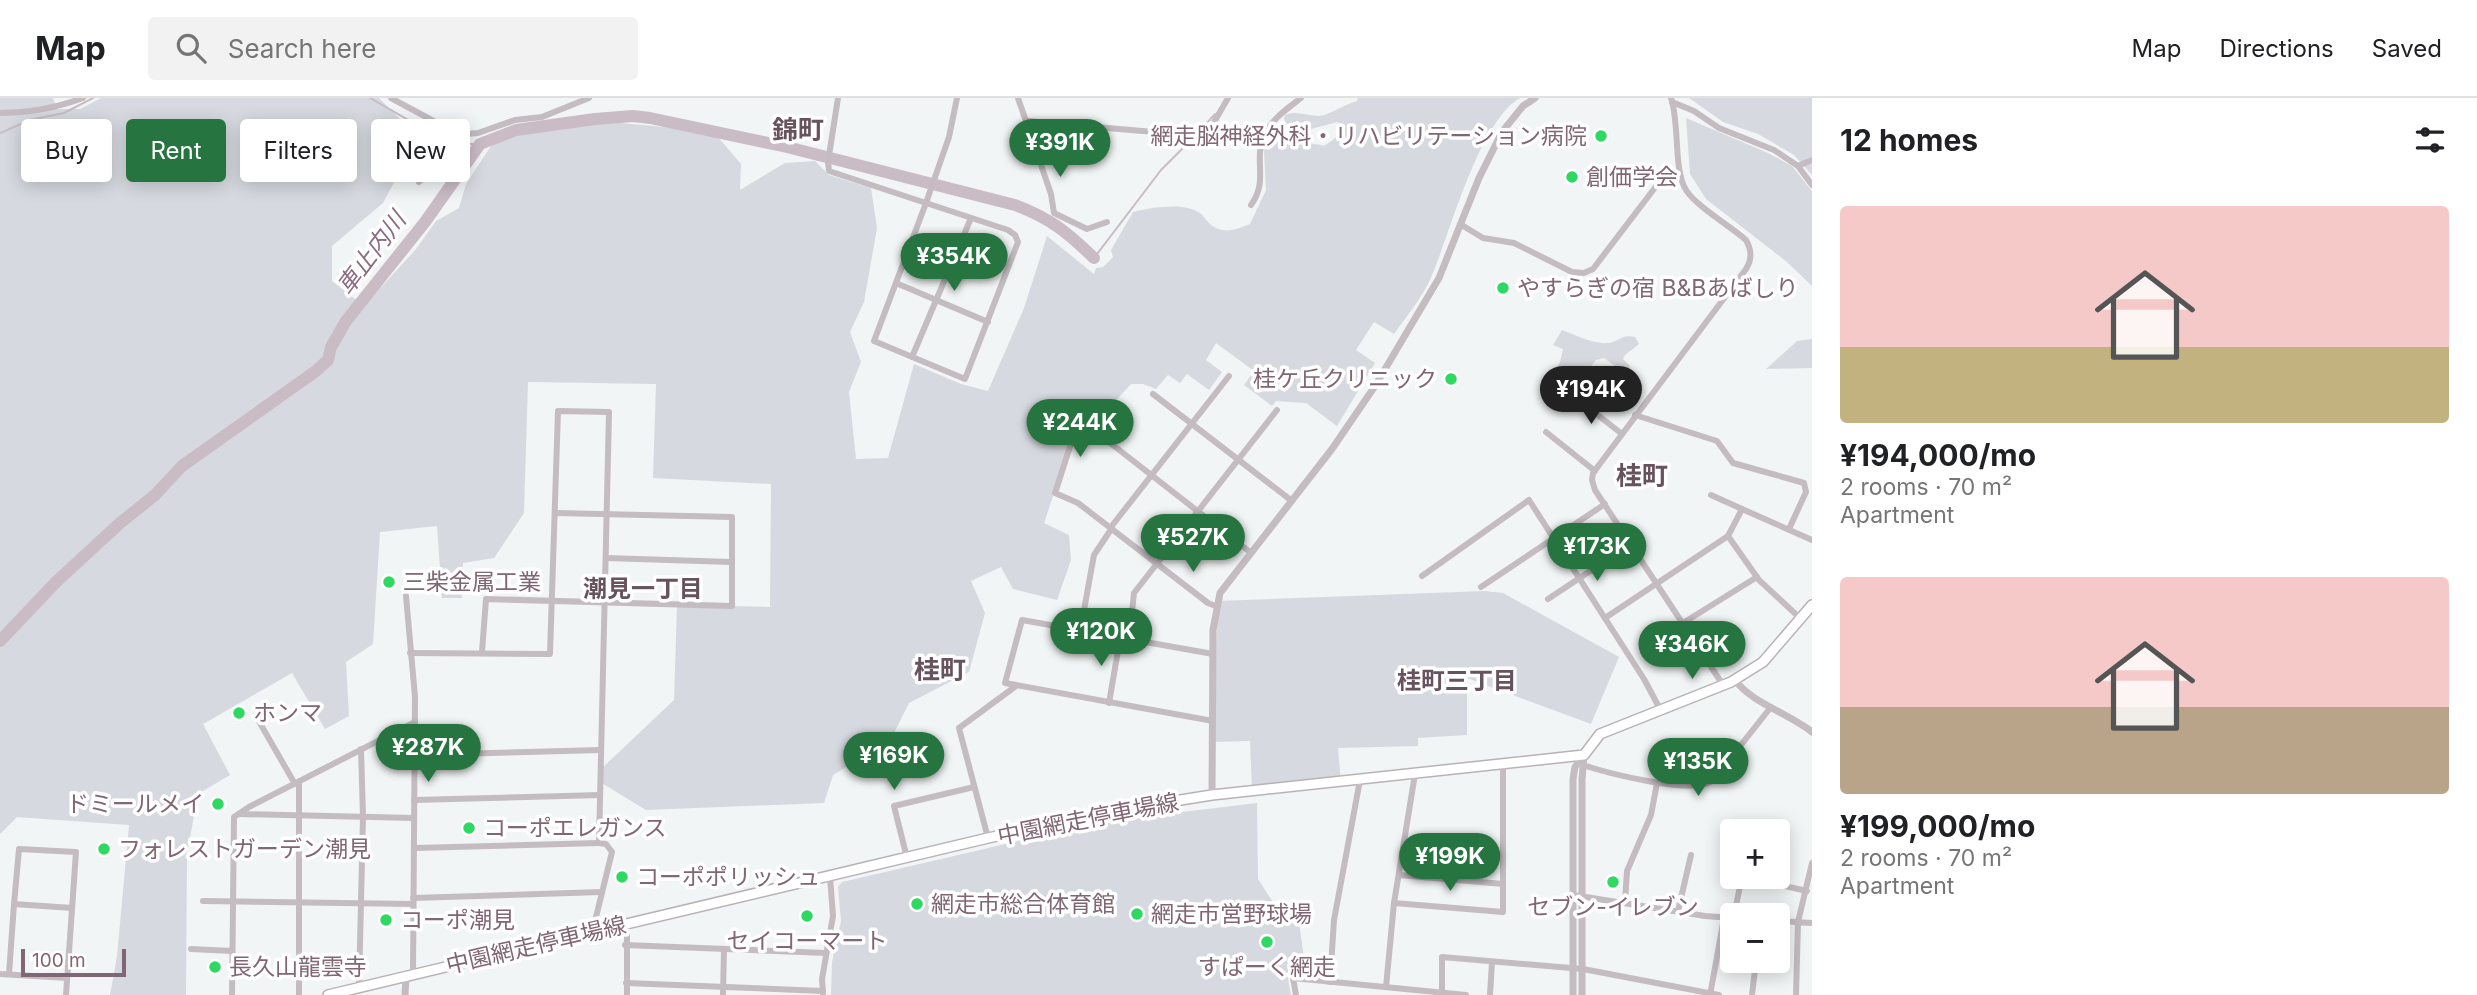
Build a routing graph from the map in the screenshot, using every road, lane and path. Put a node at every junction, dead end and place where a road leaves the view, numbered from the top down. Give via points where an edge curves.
1 (83, 98) edge
2 (391, 98) edge
3 (589, 98) edge
4 (838, 98) edge
5 (957, 98) edge
6 (1018, 98) edge
7 (1228, 98) edge
8 (1301, 98) edge
9 (1535, 98) edge
10 (1672, 100) edge
11 (0, 113) edge
12 (427, 119) edge
13 (1027, 121) junction
14 (470, 134) edge
15 (1812, 160) edge
16 (1798, 166) junction
17 (1681, 177) junction
18 (1812, 185) edge
19 (926, 202) junction
20 (1251, 205) dead end
21 (971, 218) junction
22 (1107, 222) dead end
23 (1460, 224) junction
24 (896, 283) junction
25 (937, 300) junction
26 (988, 322) junction
27 (912, 357) junction
28 (1229, 376) dead end
29 (1153, 394) dead end
30 (1576, 398) dead end
31 (1277, 410) dead end
32 (1635, 415) junction
33 (1192, 424) junction
34 (1546, 432) dead end
35 (1622, 434) junction
36 (1239, 460) junction
37 (1595, 471) junction
38 (1152, 474) junction
39 (1711, 495) dead end
40 (1292, 501) junction
41 (1605, 504) junction
42 (1742, 509) junction
43 (1199, 512) junction
44 (555, 513) junction
45 (607, 513) junction
46 (1112, 527) junction
47 (1789, 529) junction
48 (1728, 536) junction
49 (1553, 539) junction
50 (1812, 540) edge
51 (1631, 544) junction
52 (1250, 552) junction
53 (606, 558) junction
54 (732, 562) junction
55 (1159, 564) junction
56 (1422, 576) dead end
57 (1757, 577) junction
58 (1578, 578) junction
59 (1657, 583) junction
60 (1481, 587) dead end
61 (407, 596) dead end
62 (1548, 599) dead end
63 (553, 601) junction
64 (604, 603) junction
65 (1812, 605) edge
66 (1216, 606) junction
67 (1605, 618) junction
68 (1801, 619) junction
69 (1683, 623) junction
70 (1080, 632) junction
71 (1120, 639) junction
72 (1129, 640) junction
73 (482, 652) junction
74 (411, 653) junction
75 (1213, 654) junction
76 (1735, 680) junction
77 (1723, 685) junction
78 (1016, 686) junction
79 (1110, 703) junction
80 (1772, 707) junction
81 (1660, 709) junction
82 (257, 718) dead end
83 (1213, 721) junction
84 (415, 722) junction
85 (1812, 732) edge
86 (361, 749) junction
87 (600, 750) junction
88 (415, 755) junction
89 (1584, 760) junction
90 (1503, 763) junction
91 (1415, 774) junction
92 (1360, 780) junction
93 (297, 783) junction
94 (1657, 783) junction
95 (974, 787) junction
96 (600, 795) junction
97 (1212, 795) junction
98 (414, 800) junction
99 (237, 814) junction
100 (300, 816) junction
101 (363, 816) junction
102 (414, 818) junction
103 (988, 838) junction
104 (599, 843) junction
105 (415, 848) junction
106 (1691, 855) dead end
107 (907, 858) junction
108 (1812, 863) edge
109 (1399, 875) junction
110 (830, 877) junction
111 (1503, 884) junction
112 (1790, 885) edge
113 (1809, 888) edge
114 (602, 891) junction
115 (1573, 895) junction
116 (1582, 895) junction
117 (203, 901) dead end
118 (413, 901) junction
119 (233, 902) junction
120 (362, 902) junction
121 (1625, 902) junction
122 (298, 903) junction
123 (1394, 903) junction
124 (14, 904) junction
125 (72, 908) junction
126 (1678, 911) junction
127 (1720, 917) edge
128 (1790, 922) edge
129 (1798, 922) junction
130 (1812, 923) edge
131 (627, 924) junction
132 (600, 930) junction
133 (1720, 940) edge
134 (625, 945) junction
135 (191, 949) dead end
136 (724, 949) junction
137 (232, 951) junction
138 (826, 953) junction
139 (1492, 962) junction
140 (1574, 968) junction
141 (1583, 969) junction
142 (1755, 973) edge
143 (0, 974) edge
144 (9, 974) junction
145 (410, 975) junction
146 (66, 978) junction
147 (1330, 982) junction
148 (626, 983) junction
149 (1363, 985) junction
150 (359, 987) junction
151 (1386, 987) junction
152 (723, 991) edge
153 (823, 993) edge
154 (1442, 993) junction
155 (1710, 994) edge
156 (65, 995) edge
157 (232, 995) edge
158 (299, 995) edge
159 (328, 995) edge
160 (405, 995) edge
161 (627, 995) edge
162 (1296, 995) edge
163 (1362, 995) edge
164 (1466, 995) edge
165 (1490, 995) edge
166 (1573, 995) edge
167 (1582, 995) edge
168 (1719, 995) edge
169 (1752, 995) edge
170 (1796, 995) edge

1 - 11 street via 51,108
2 - 12 street
3 - 14 street via 555,112
4 - 19 street via 829,172
5 - 19 street
6 - 13 street
7 - 13 street via 1209,131 1200,136
8 - 20 street via 1279,114 1264,136 1259,193
9 - 23 street via 1502,132
10 - 16 street
10 - 17 street
13 - 22 street via 1054,213 1087,229
15 - 16 street
16 - 18 street
17 - 23 street via 1657,185 1593,269 1584,273 1572,272 1514,243 1483,238
17 - 32 street via 1693,197 1746,240 1751,260
19 - 21 street
19 - 24 street
21 - 25 street
21 - 26 street via 1012,232 1018,243
23 - 40 street via 1439,278 1385,370
24 - 25 street
24 - 27 street via 874,341
25 - 26 street
25 - 27 street
26 - 27 street via 965,379
28 - 33 street
29 - 33 street
30 - 35 street
31 - 36 street
32 - 35 street
32 - 47 street via 1717,441 1732,463 1804,484 1806,492
33 - 36 street
33 - 38 street
34 - 37 street
35 - 37 street
36 - 40 street
36 - 43 street
37 - 41 street via 1592,480
38 - 43 street
38 - 46 street
38 - 46 street via 1109,442 1075,430 1055,493
39 - 42 street
40 - 52 street
41 - 49 street
41 - 51 street
42 - 47 street
42 - 48 street
43 - 52 street
43 - 55 street
44 - 45 street
44 - 45 street via 558,411 609,412
44 - 63 street
45 - 53 street
45 - 54 street via 732,517
46 - 55 street
46 - 70 street via 1094,555
47 - 50 street
48 - 57 street
48 - 59 street
49 - 56 street via 1529,500
49 - 58 street
49 - 60 street
51 - 58 street
51 - 59 street
52 - 66 street via 1220,593
53 - 54 street
53 - 64 street
54 - 64 street via 732,606
55 - 66 street
55 - 72 street via 1134,593
57 - 68 street
57 - 69 street
58 - 62 street
58 - 67 street
59 - 67 street
59 - 69 street
61 - 74 street
63 - 64 street
63 - 73 street via 486,599
63 - 73 street via 550,654
64 - 87 street
65 - 68 main road
66 - 75 street
67 - 81 street
68 - 76 main road via 1763,663
69 - 77 street
70 - 71 street
70 - 78 street via 1022,620 1005,683
71 - 72 street
71 - 79 street
72 - 75 street
73 - 74 street
74 - 84 street
75 - 83 street
76 - 77 main road
76 - 80 street
77 - 81 main road
78 - 79 street
78 - 95 street via 960,728
79 - 83 street
80 - 85 street
80 - 94 street via 1710,782
81 - 89 main road via 1600,734
82 - 93 street
83 - 97 street
84 - 86 street
84 - 88 street
86 - 93 street
86 - 101 street
87 - 88 street
87 - 96 street
88 - 98 street
89 - 90 main road, 中園網走停車場線
89 - 94 street via 1613,775
89 - 115 street via 1575,766 1573,779
89 - 116 street
90 - 91 main road, 中園網走停車場線
90 - 111 street
91 - 92 main road, 中園網走停車場線
91 - 109 street
92 - 97 main road, 中園網走停車場線
92 - 147 street via 1334,920
93 - 99 street
93 - 100 street
94 - 121 street via 1651,815 1628,870
95 - 103 street
95 - 107 street via 894,806
96 - 98 street
96 - 104 street
97 - 103 main road, 中園網走停車場線 via 1124,808
98 - 102 street
99 - 100 street
99 - 119 street via 233,817
100 - 101 street
100 - 122 street
101 - 102 street
101 - 120 street
102 - 105 street
103 - 107 main road, 中園網走停車場線
104 - 105 street
104 - 114 street via 612,852
105 - 118 street
106 - 126 street
107 - 110 main road, 中園網走停車場線
108 - 113 street
109 - 111 street
109 - 123 street
110 - 131 main road, 中園網走停車場線
110 - 138 street via 833,916
111 - 123 street via 1503,912
112 - 113 street
113 - 129 street
114 - 118 street
114 - 132 street via 596,917
115 - 116 street
115 - 140 street
116 - 121 street
116 - 141 street
117 - 119 street
118 - 120 street
118 - 145 street
119 - 122 street
119 - 137 street
120 - 122 street
120 - 150 street
121 - 126 street
122 - 158 street
123 - 151 street
124 - 125 street
124 - 125 street via 19,849 76,852
124 - 144 street
125 - 146 street
126 - 127 street
128 - 129 street
129 - 130 street
129 - 170 street
131 - 132 main road, 中園網走停車場線
131 - 134 street
132 - 145 main road, 中園網走停車場線
133 - 155 street
134 - 136 street
134 - 148 street
135 - 137 street
136 - 138 street
136 - 152 street
137 - 157 street
138 - 153 street
139 - 140 street
139 - 154 street via 1442,957
139 - 165 street
140 - 141 street
140 - 166 street
141 - 155 street
141 - 167 street
142 - 169 street
143 - 144 street
144 - 146 street
145 - 150 main road, 中園網走停車場線
145 - 160 street
146 - 156 street
147 - 149 street
147 - 162 street via 1293,978
148 - 152 street
148 - 161 street
149 - 151 street
149 - 163 street
150 - 159 main road, 中園網走停車場線
151 - 154 street
152 - 153 street
154 - 164 street
155 - 168 street

